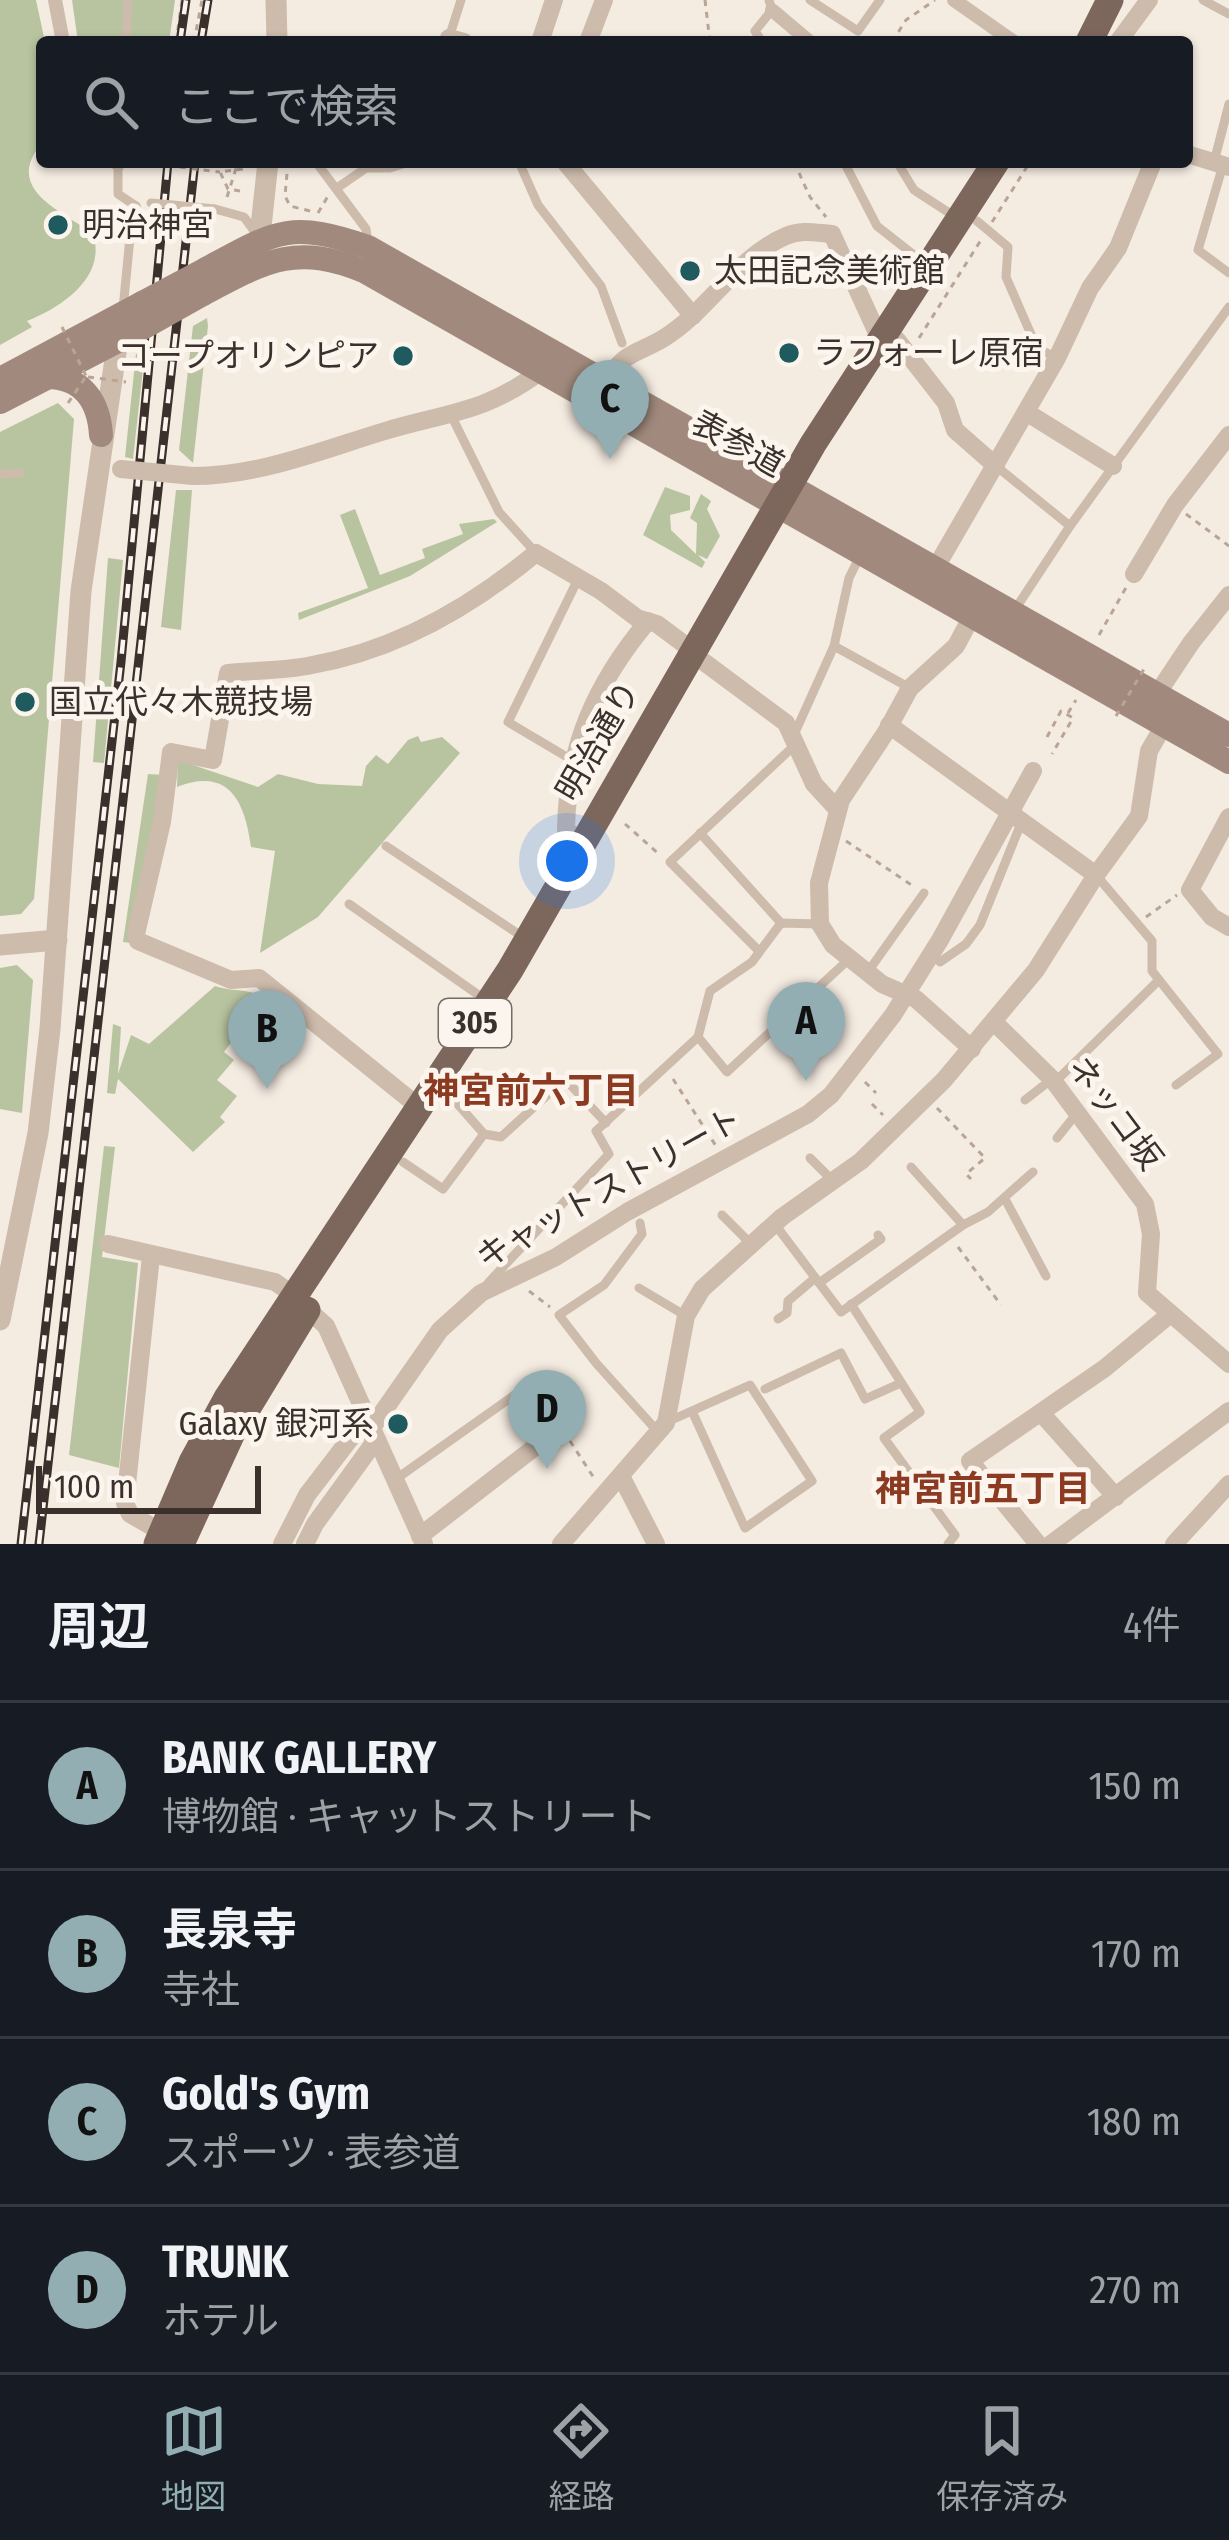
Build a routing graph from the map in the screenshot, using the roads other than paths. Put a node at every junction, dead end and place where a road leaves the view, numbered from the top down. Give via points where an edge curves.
1 (55, 0) edge
2 (128, 0) edge
3 (276, 0) edge
4 (461, 0) edge
5 (554, 0) edge
6 (604, 0) edge
7 (810, 0) edge
8 (880, 0) edge
9 (954, 0) edge
10 (1091, 0) edge
11 (1110, 0) edge
12 (1149, 0) edge
13 (1203, 0) edge
14 (771, 5) edge
15 (1229, 14) edge
16 (63, 36) edge
17 (126, 36) edge
18 (277, 36) edge
19 (454, 36) edge
20 (543, 36) edge
21 (590, 36) edge
22 (757, 36) edge
23 (804, 36) edge
24 (1005, 36) edge
25 (1073, 36) edge
26 (1092, 36) edge
27 (1122, 36) edge
28 (1229, 104) edge
29 (1193, 156) edge
30 (1222, 165) edge
31 (117, 168) edge
32 (267, 168) edge
33 (320, 168) edge
34 (366, 168) edge
35 (522, 168) edge
36 (570, 168) edge
37 (847, 168) edge
38 (901, 168) edge
39 (994, 168) edge
40 (1012, 168) edge
41 (1151, 168) edge
42 (335, 193) junction
43 (136, 206) junction
44 (975, 223) junction
45 (260, 240) junction
46 (368, 248) junction
47 (256, 266) junction
48 (927, 266) junction
49 (1229, 273) edge
50 (204, 282) junction
51 (1227, 314) edge
52 (693, 316) junction
53 (130, 322) junction
54 (622, 343) dead end
55 (895, 345) junction
56 (1057, 358) junction
57 (541, 371) junction
58 (0, 379) edge
59 (606, 382) junction
60 (54, 387) junction
61 (0, 402) edge
62 (1026, 412) junction
63 (452, 417) junction
64 (101, 435) junction
65 (1229, 435) edge
66 (97, 465) junction
67 (996, 466) junction
68 (1113, 466) junction
69 (20, 472) dead end
70 (0, 474) edge
71 (790, 498) junction
72 (1070, 526) junction
73 (536, 553) junction
74 (862, 553) junction
75 (936, 567) junction
76 (1134, 574) road end
77 (579, 578) junction
78 (1229, 596) edge
79 (1014, 611) junction
80 (972, 616) junction
81 (648, 621) junction
82 (834, 646) junction
83 (698, 656) junction
84 (910, 688) junction
85 (1157, 694) junction
86 (889, 725) junction
87 (1164, 725) junction
88 (1229, 735) edge
89 (794, 741) junction
90 (572, 760) junction
91 (1229, 762) edge
92 (1034, 771) dead end
93 (837, 809) junction
94 (1017, 817) junction
95 (1229, 817) edge
96 (700, 833) junction
97 (581, 842) junction
98 (386, 846) dead end
99 (1096, 875) junction
100 (925, 893) road end
101 (349, 904) dead end
102 (781, 922) junction
103 (820, 924) junction
104 (1229, 927) edge
105 (528, 939) junction
106 (57, 940) junction
107 (0, 945) edge
108 (759, 951) junction
109 (849, 959) junction
110 (940, 962) dead end
111 (867, 973) junction
112 (1159, 980) junction
113 (904, 996) junction
114 (488, 1003) junction
115 (995, 1023) junction
116 (698, 1037) junction
117 (972, 1048) junction
118 (1053, 1081) junction
119 (1176, 1085) dead end
120 (448, 1094) junction
121 (1025, 1100) dead end
122 (419, 1107) junction
123 (1077, 1113) junction
124 (606, 1123) junction
125 (484, 1134) junction
126 (1057, 1138) dead end
127 (810, 1159) dead end
128 (403, 1162) junction
129 (911, 1167) dead end
130 (1033, 1172) dead end
131 (833, 1182) junction
132 (1005, 1199) junction
133 (722, 1215) dead end
134 (640, 1223) dead end
135 (774, 1223) junction
136 (963, 1225) junction
137 (878, 1235) dead end
138 (108, 1244) dead end
139 (752, 1245) junction
140 (152, 1256) junction
141 (1046, 1276) dead end
142 (817, 1280) junction
143 (639, 1288) dead end
144 (481, 1293) junction
145 (301, 1302) junction
146 (851, 1304) junction
147 (1169, 1315) junction
148 (686, 1316) junction
149 (778, 1319) dead end
150 (0, 1320) edge
151 (1229, 1364) edge
152 (901, 1383) junction
153 (765, 1389) dead end
154 (516, 1394) dead end
155 (692, 1411) junction
156 (1229, 1411) edge
157 (1042, 1414) junction
158 (373, 1426) junction
159 (561, 1427) road end
160 (663, 1428) junction
161 (622, 1476) junction
162 (396, 1479) junction
163 (1229, 1484) edge
164 (1116, 1497) junction
165 (422, 1540) edge
166 (174, 1542) edge
167 (282, 1544) edge
168 (304, 1544) edge
169 (561, 1544) edge
170 (656, 1544) edge
171 (948, 1544) edge
172 (1049, 1544) edge
173 (1174, 1544) edge

1 - 16 street
2 - 17 lane
3 - 18 street
4 - 19 lane
5 - 20 street
6 - 21 street
7 - 8 lane via 858,31
9 - 24 street
10 - 25 main road
11 - 26 main road
12 - 27 street
13 - 15 lane
14 - 22 lane
14 - 23 street
28 - 30 lane
29 - 30 street
30 - 49 lane via 1198,250
31 - 43 lane via 118,194
32 - 45 street
33 - 42 lane
34 - 42 lane
35 - 54 lane via 538,206 601,286
36 - 52 street
37 - 48 lane via 877,226
38 - 44 lane via 914,190
39 - 44 main road, 明治通り / 305
40 - 44 main road, 明治通り / 305
41 - 56 street
42 - 46 lane via 366,229
43 - 45 lane, bridge via 215,209 244,217
43 - 53 lane
44 - 48 main road, 明治通り / 305
44 - 55 main road, 明治通り / 305
44 - 56 lane via 1008,247 1006,278 1037,348
45 - 46 main road, 表参道 via 306,230
45 - 47 street
45 - 50 main road, 表参道
46 - 59 main road, 表参道
47 - 50 main road, 表参道
47 - 57 main road, 表参道 via 296,255 349,266
48 - 55 main road, 明治通り / 305
50 - 53 main road, bridge
51 - 68 lane
52 - 55 street via 771,244 803,231 832,235
52 - 59 street via 628,352
53 - 58 main road
53 - 60 main road
53 - 64 street
55 - 67 street via 943,399 955,430
55 - 71 main road, 明治通り / 305
56 - 62 street
57 - 63 street
57 - 71 main road, 表参道
59 - 71 main road, 表参道
60 - 61 main road
60 - 64 main road via 67,379 87,393
62 - 67 street
62 - 68 street
63 - 66 street, bridge via 212,476
63 - 73 lane via 484,487
64 - 66 street
65 - 76 street
66 - 106 street
67 - 72 lane
67 - 75 street
68 - 72 lane
69 - 70 lane
71 - 74 main road, 表参道
71 - 75 main road, 表参道
71 - 83 main road, 明治通り / 305
72 - 79 lane
73 - 77 street
73 - 122 street via 409,636 314,665 228,673 211,763 172,752 138,941 231,980 260,978
74 - 80 main road, 表参道
74 - 82 lane
75 - 79 main road, 表参道
77 - 81 street
77 - 90 lane via 508,722
78 - 85 street
79 - 85 main road, 表参道
80 - 84 street via 956,646
80 - 87 main road, 表参道
81 - 83 street
81 - 90 street via 605,679
82 - 84 lane
82 - 89 lane
83 - 89 street via 777,713
83 - 97 main road, 明治通り / 305
83 - 120 main road, 明治通り / 305 via 523,979
84 - 86 street
85 - 88 main road, 表参道
86 - 93 street
86 - 94 street
87 - 91 main road, 表参道
87 - 99 street via 1149,751 1139,816
89 - 93 street via 814,784
89 - 96 lane
90 - 97 street via 566,830
92 - 94 street, キャットストリート
93 - 103 street via 820,874
94 - 99 street
94 - 110 lane via 980,925
94 - 113 street, キャットストリート
95 - 104 street via 1190,890
96 - 102 lane
96 - 108 lane via 670,862
97 - 105 main road, 明治通り / 305
98 - 105 lane
99 - 112 lane via 1152,940
99 - 115 street
100 - 111 lane
101 - 114 lane
102 - 103 lane
102 - 108 lane
103 - 109 street
105 - 114 main road, 明治通り / 305
106 - 107 street
106 - 150 street via 38,1132
108 - 116 lane via 710,991
109 - 111 street
109 - 116 lane via 727,1072
111 - 113 street
112 - 118 lane
112 - 119 lane via 1218,1054
113 - 117 street
113 - 144 street, キャットストリート via 808,1114
114 - 122 main road, 明治通り / 305
115 - 117 street
115 - 118 street, ネッコ坂
116 - 124 lane
117 - 131 street
118 - 121 lane
118 - 123 street, ネッコ坂
120 - 125 lane
120 - 128 main road, 明治通り / 305
122 - 145 main road, 明治通り / 305
123 - 126 lane
123 - 147 street, ネッコ坂 via 1145,1204 1147,1293
124 - 125 lane via 565,1079 501,1137
124 - 144 lane via 596,1131 609,1154
125 - 128 lane via 443,1189
127 - 131 lane
128 - 145 main road, 明治通り / 305
129 - 136 lane
130 - 132 lane
131 - 135 street
132 - 136 lane
132 - 141 lane
133 - 139 lane
134 - 160 lane via 642,1234 615,1273 560,1315
135 - 139 street
135 - 142 lane
136 - 146 lane
137 - 142 lane
138 - 140 street
139 - 148 street via 702,1289
140 - 145 street via 275,1282
140 - 166 street via 125,1503
142 - 146 lane via 841,1312
142 - 149 lane
143 - 148 lane
144 - 158 street, キャットストリート via 440,1330
145 - 158 street via 326,1326
145 - 166 main road, 明治通り / 305
146 - 152 lane
147 - 151 street, ネッコ坂
147 - 157 street
148 - 160 street
152 - 153 lane via 865,1399 841,1353
152 - 171 lane via 920,1412 884,1438 955,1535
154 - 162 lane
155 - 155 lane via 745,1528 812,1480 750,1385
155 - 160 lane
156 - 164 street
157 - 164 street
157 - 172 street via 970,1461
158 - 162 street
158 - 167 street, キャットストリート via 362,1424 344,1447
158 - 168 street, キャットストリート via 373,1444
159 - 165 street
160 - 161 street
161 - 169 street
161 - 170 street
162 - 165 street
163 - 173 street
164 - 172 street

